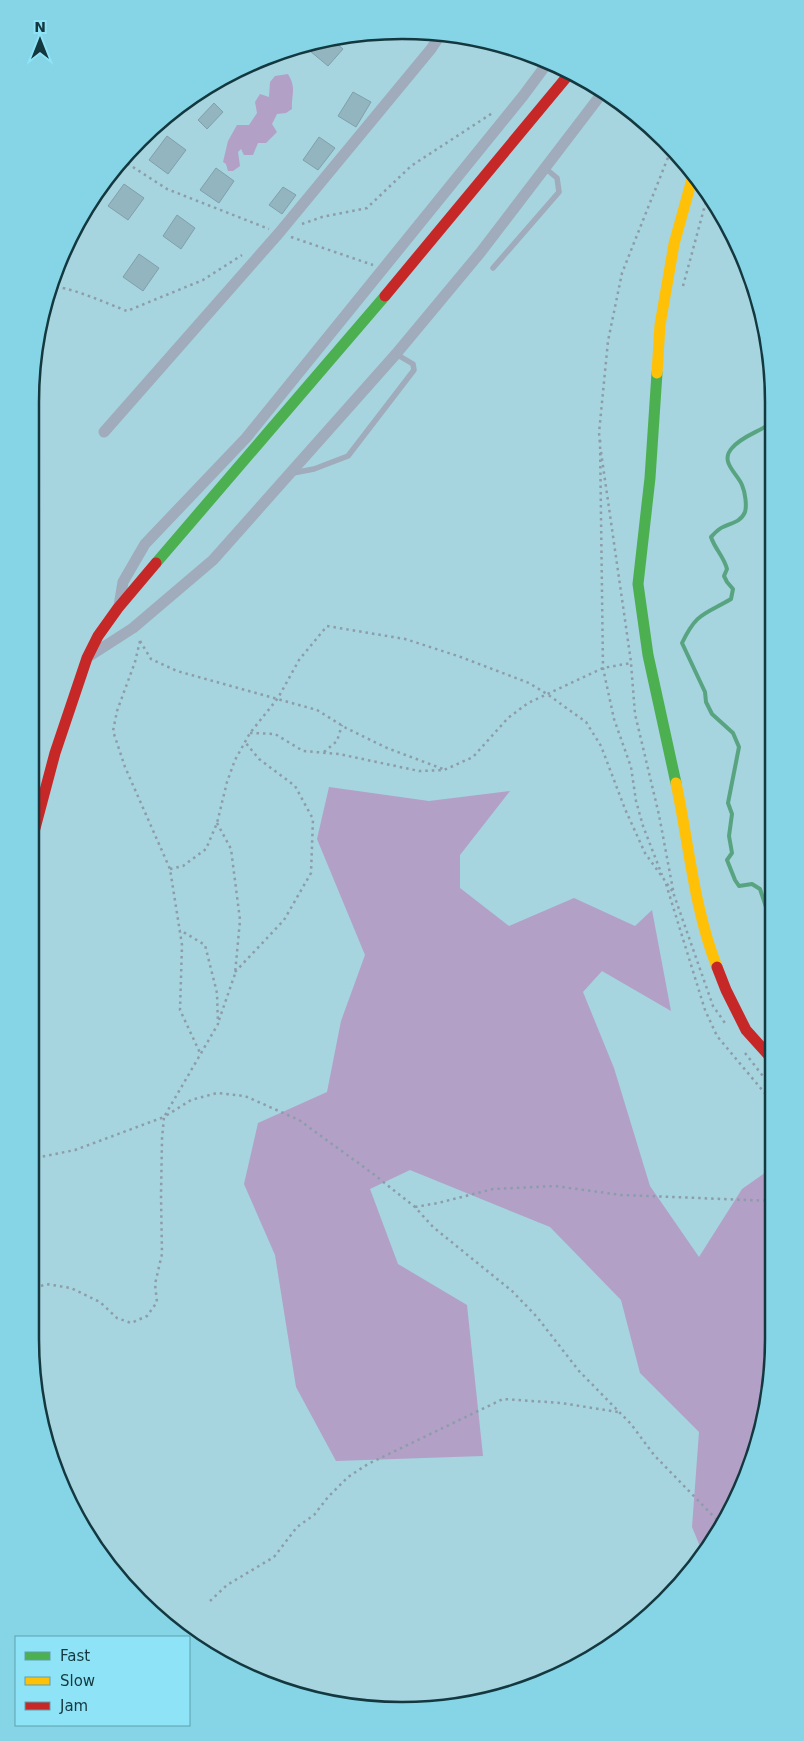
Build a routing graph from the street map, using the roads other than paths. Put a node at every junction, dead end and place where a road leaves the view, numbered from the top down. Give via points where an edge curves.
1 (436, 41) edge
2 (544, 67) edge
3 (566, 78) edge
4 (600, 97) edge
5 (545, 168) junction
6 (691, 182) edge
7 (493, 268) dead end
8 (396, 354) junction
9 (104, 432) dead end
10 (290, 473) junction
11 (118, 608) junction
12 (86, 658) junction
13 (39, 814) edge
14 (765, 1051) edge

1 - 9 street via 279,233
2 - 11 street via 246,438 145,544 123,582
3 - 11 street via 403,276
4 - 5 street
5 - 7 lane via 557,178 559,192
5 - 8 street
6 - 14 street via 674,244 660,325 650,478 638,584 648,655 709,947 746,1030
8 - 10 street
8 - 10 lane via 413,364 414,370 348,456 314,469
10 - 12 street via 213,560 133,628
11 - 12 street
12 - 13 street

